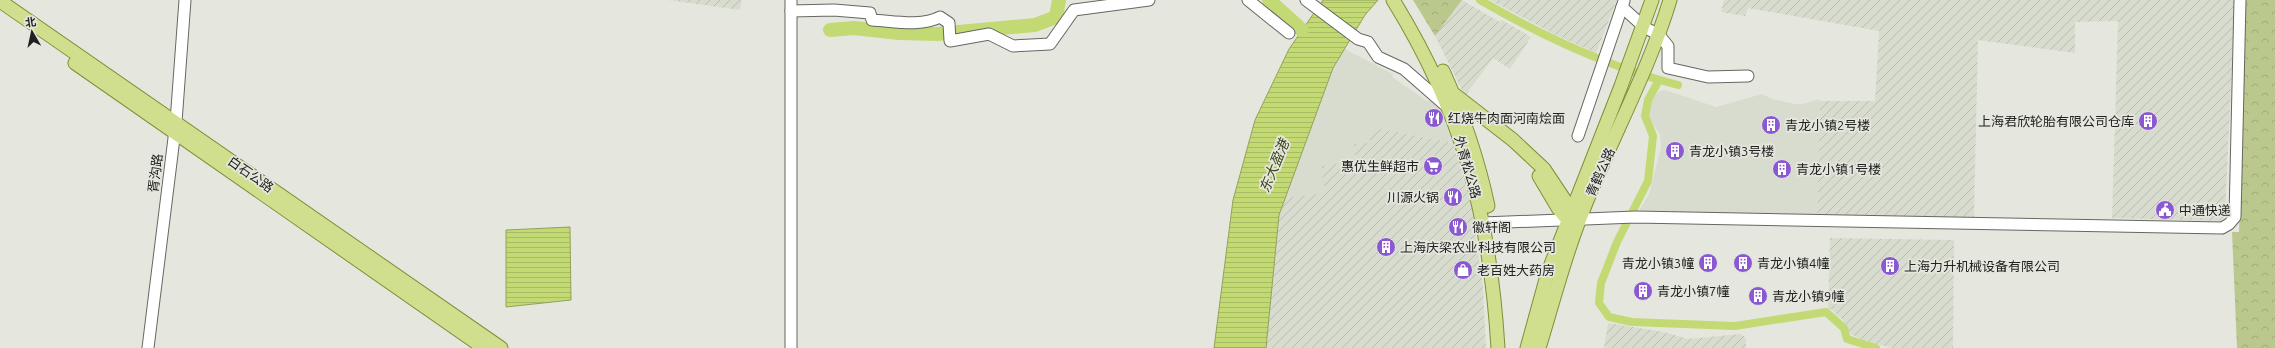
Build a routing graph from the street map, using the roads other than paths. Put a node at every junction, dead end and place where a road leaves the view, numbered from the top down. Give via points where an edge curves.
1 (185, 0) edge
2 (1149, 0) edge
3 (1248, 0) edge
4 (1397, 0) edge
5 (1652, 0) edge
6 (1670, 0) edge
7 (2240, 0) edge
8 (0, 1) edge
9 (1310, 3) edge
10 (1623, 4) edge
11 (791, 5) edge
12 (0, 11) edge
13 (1644, 27) junction
14 (1288, 33) dead end
15 (1659, 35) junction
16 (1748, 76) dead end
17 (1448, 95) junction
18 (1455, 110) junction
19 (175, 127) junction
20 (1578, 136) dead end
21 (1572, 217) junction
22 (1488, 222) junction
23 (148, 348) edge
24 (484, 348) edge
25 (501, 348) edge
26 (792, 348) edge
27 (1498, 348) edge
28 (1507, 348) edge
29 (1527, 348) edge
30 (1539, 348) edge

1 - 19 street, 胥沟路
2 - 11 street via 1074,10 1050,44 1013,46 989,34 950,41 948,23 940,17 931,22 872,20 870,13
3 - 14 street
4 - 17 main road, 外青松公路 via 1436,56
5 - 13 main road, 青鹤公路
6 - 15 main road, 青鹤公路
7 - 21 street via 2235,217 2230,224 2222,228
8 - 19 main road, 白石公路
9 - 18 street via 1358,39 1368,42 1378,57 1411,74
10 - 13 street
10 - 20 street
11 - 26 street
12 - 19 main road, 白石公路
13 - 15 street
13 - 21 main road, 青鹤公路
15 - 16 street via 1668,46 1668,68 1708,77
15 - 21 main road, 青鹤公路 via 1635,94
17 - 18 main road, 外青松公路
17 - 21 main road via 1513,140 1544,169
18 - 21 main road via 1515,149 1540,178 1558,208
18 - 22 main road, 外青松公路 via 1479,166
19 - 23 street, 胥沟路
19 - 24 main road, 白石公路
19 - 25 main road, 白石公路
21 - 22 street
21 - 29 main road, 青鹤公路 via 1548,272
21 - 30 main road, 青鹤公路
22 - 27 main road, 外青松公路
22 - 28 main road, 外青松公路 via 1501,280

